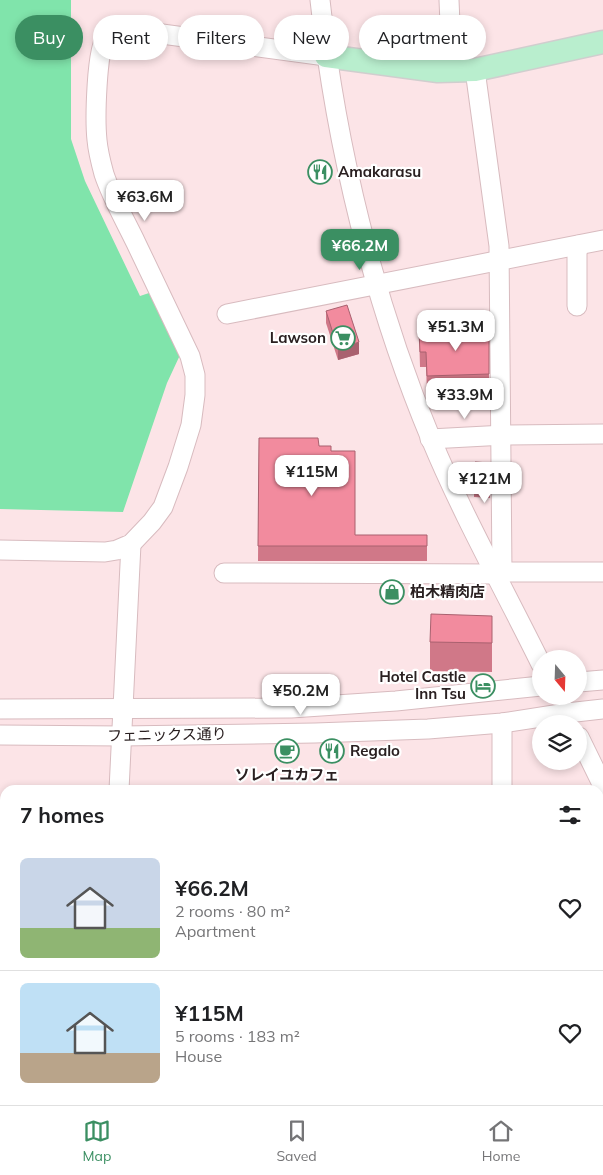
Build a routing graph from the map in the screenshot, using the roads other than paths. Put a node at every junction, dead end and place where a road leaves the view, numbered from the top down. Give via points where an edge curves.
1 (320, 0) edge
2 (449, 0) edge
3 (322, 15) edge
4 (603, 42) edge
5 (274, 49) edge
6 (349, 59) edge
7 (327, 60) edge
8 (475, 70) junction
9 (452, 71) junction
10 (603, 240) edge
11 (579, 245) junction
12 (499, 260) junction
13 (377, 285) junction
14 (577, 306) dead end
15 (227, 314) dead end
16 (603, 434) edge
17 (502, 436) junction
18 (430, 439) junction
19 (132, 544) junction
20 (0, 550) edge
21 (603, 572) edge
22 (224, 573) dead end
23 (499, 573) junction
24 (535, 650) edge
25 (603, 680) edge
26 (588, 681) edge
27 (532, 687) edge
28 (0, 709) edge
29 (124, 709) junction
30 (603, 709) edge
31 (566, 711) edge
32 (502, 723) junction
33 (0, 735) edge
34 (122, 736) junction
35 (587, 753) edge
36 (119, 785) edge
37 (502, 785) edge
38 (603, 785) edge

1 - 3 street
2 - 9 street
4 - 8 main road
5 - 19 street via 131,28 112,32 101,45 97,138 101,162 111,191 190,356 195,375 191,425 178,467 163,507
6 - 9 main road
7 - 13 street via 347,167
8 - 9 main road
8 - 12 street
10 - 11 street
11 - 12 street
11 - 14 street
12 - 13 street
12 - 17 street
13 - 15 street
13 - 18 street
16 - 17 street
17 - 18 street
17 - 23 street
18 - 23 street via 457,499
19 - 20 street via 105,552
19 - 29 street
21 - 23 street
22 - 23 street
23 - 24 street
25 - 26 street
27 - 29 street, フェニックス通り via 290,708
28 - 29 street, フェニックス通り
29 - 34 street
30 - 31 street, フェニックス通り
31 - 32 street, フェニックス通り
32 - 34 street, フェニックス通り via 343,732
32 - 37 street
33 - 34 street, フェニックス通り
34 - 36 street
35 - 38 street

